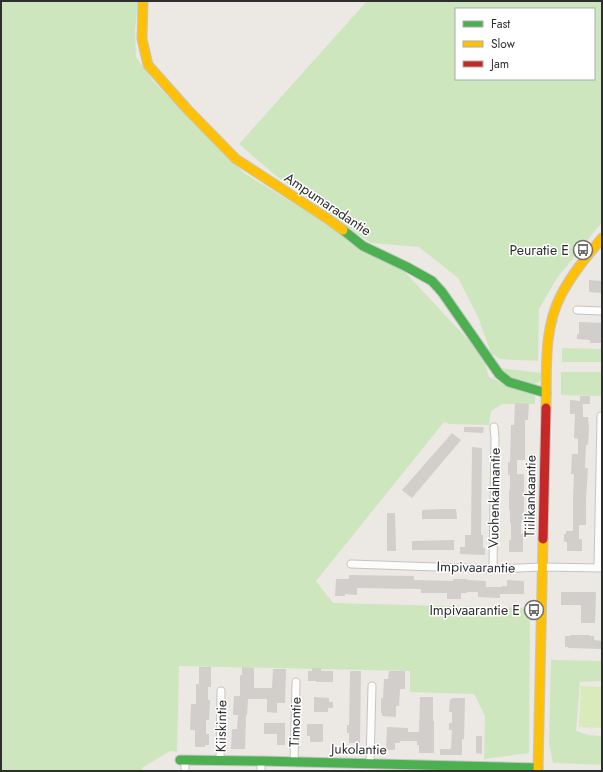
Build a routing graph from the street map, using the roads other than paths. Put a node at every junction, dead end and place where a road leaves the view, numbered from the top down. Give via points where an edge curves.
1 (143, 1) edge
2 (602, 238) edge
3 (577, 310) dead end
4 (602, 311) edge
5 (546, 393) junction
6 (601, 416) edge
7 (494, 427) dead end
8 (351, 564) dead end
9 (542, 567) junction
10 (600, 568) edge
11 (493, 569) junction
12 (296, 682) dead end
13 (372, 686) dead end
14 (221, 691) dead end
15 (182, 760) joint
16 (220, 760) junction
17 (261, 761) junction
18 (294, 762) junction
19 (370, 763) junction
20 (402, 768) edge
21 (478, 768) edge
22 (538, 769) edge
23 (185, 771) edge
24 (261, 771) edge

1 - 5 street, Ampumaradantie via 142,39 148,65 236,159 322,215 363,246 432,281 499,374 509,382
2 - 5 street, Tiilikankaantie via 571,277 554,309 548,335
3 - 4 street
5 - 9 street, Tiilikankaantie
6 - 10 street
7 - 11 street, Vuohenkalmantie
8 - 11 street, Impivaarantie
9 - 10 street, Impivaarantie
9 - 11 street, Impivaarantie
9 - 22 street, Tiilikankaantie
12 - 18 street, Timontie
13 - 19 street
14 - 16 street, Kiiskintie
15 - 16 street, Jukolantie
15 - 23 street
16 - 17 street, Jukolantie
17 - 18 street, Jukolantie
17 - 24 street
18 - 19 street, Jukolantie
19 - 20 street, Jukolantie
20 - 21 street, Jukolantie
21 - 22 street, Jukolantie

